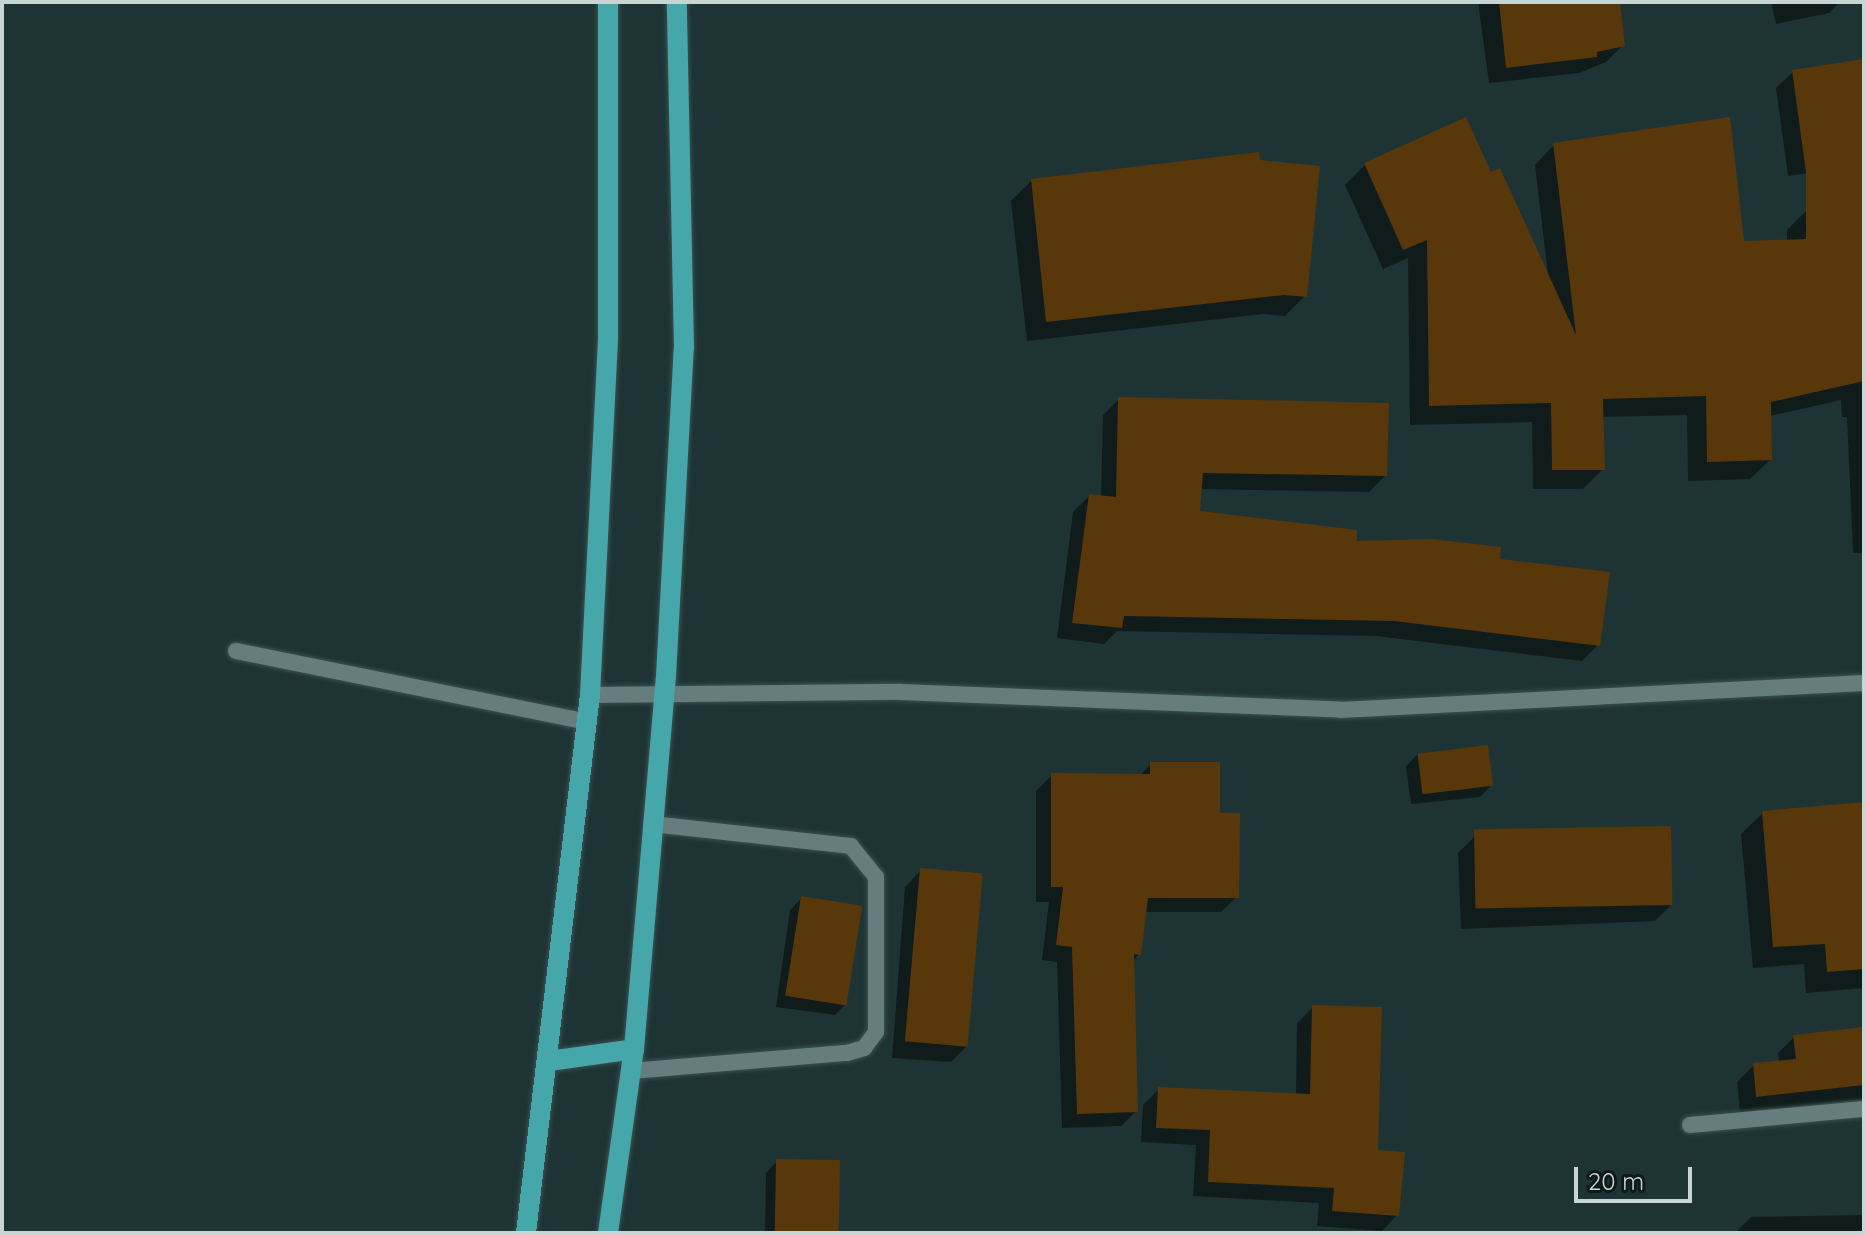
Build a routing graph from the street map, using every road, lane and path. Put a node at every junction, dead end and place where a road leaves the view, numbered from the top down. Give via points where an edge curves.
1 (608, 2) edge
2 (677, 2) edge
3 (236, 651) dead end
4 (1864, 683) edge
5 (664, 694) junction
6 (590, 695) junction
7 (587, 722) junction
8 (653, 824) junction
9 (634, 1049) junction
10 (549, 1061) junction
11 (631, 1071) junction
12 (1864, 1109) edge
13 (1690, 1125) dead end
14 (526, 1233) edge
15 (608, 1233) edge

1 - 6 main road via 608,337
2 - 5 main road via 684,348
3 - 7 street
4 - 5 street via 1340,710 901,692
5 - 6 street
5 - 8 main road
6 - 7 main road
7 - 10 main road
8 - 9 main road
8 - 11 street via 851,846 876,877 876,1032 864,1048 847,1053
9 - 10 main road
9 - 11 main road
10 - 14 main road
11 - 15 main road
12 - 13 street

